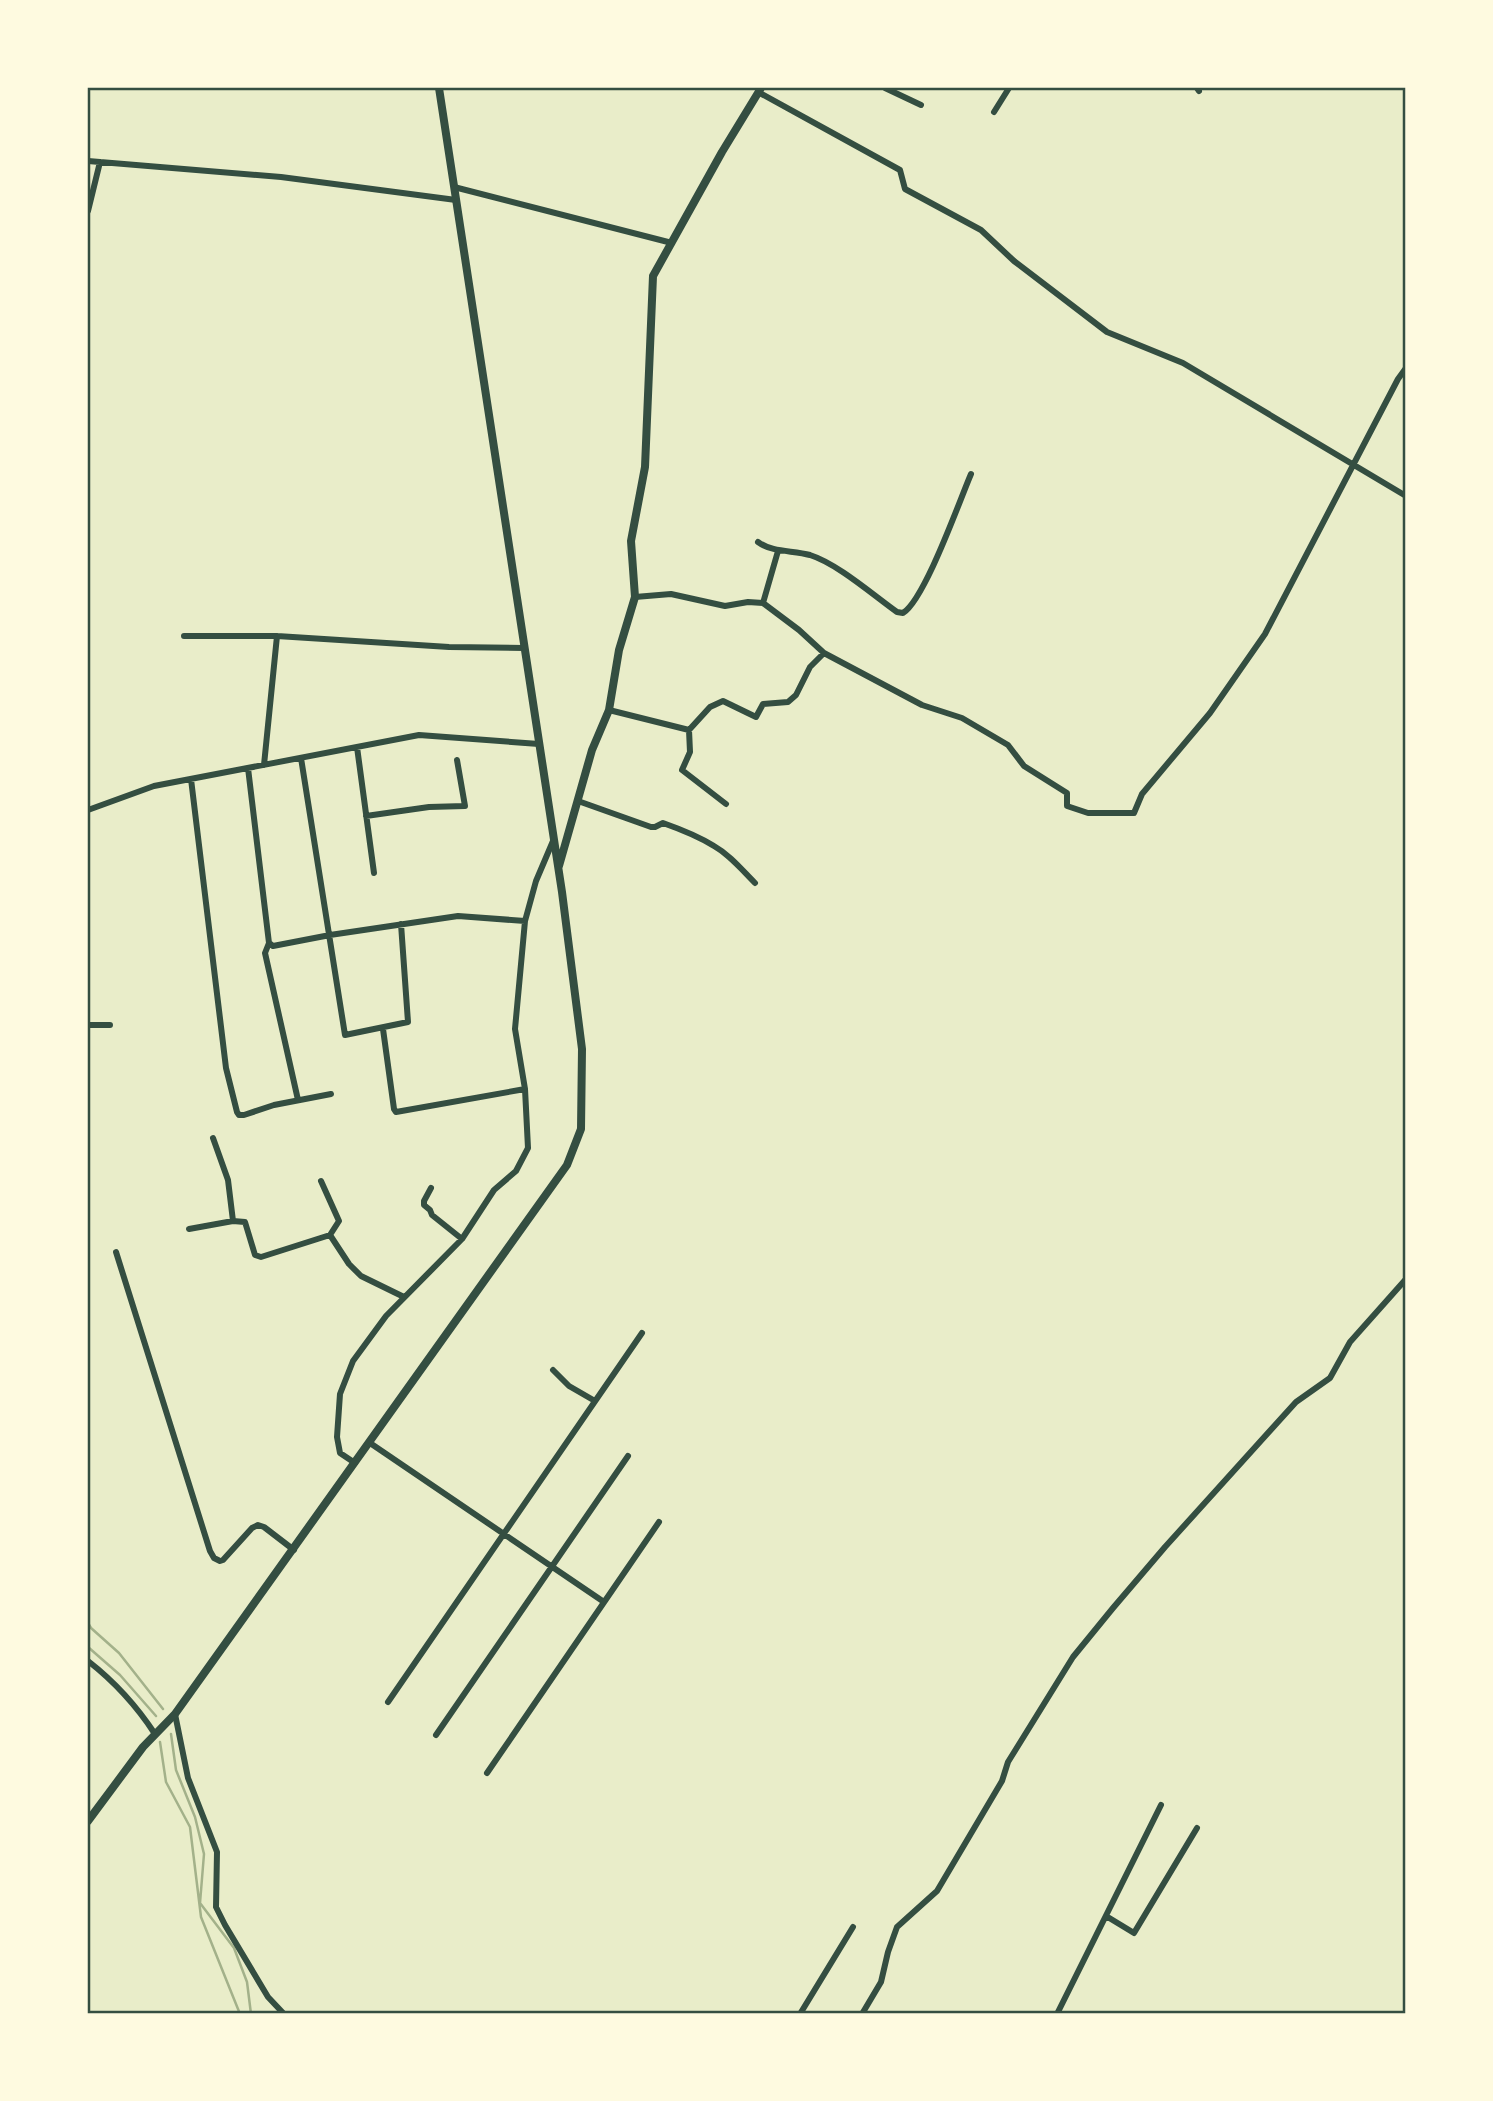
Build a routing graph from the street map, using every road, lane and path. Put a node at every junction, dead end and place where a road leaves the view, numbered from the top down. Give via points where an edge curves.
1 (439, 88) edge
2 (885, 88) edge
3 (1009, 88) edge
4 (759, 90) edge
5 (921, 105) dead end
6 (994, 112) dead end
7 (88, 161) edge
8 (100, 162) junction
9 (454, 187) junction
10 (456, 200) junction
11 (88, 211) edge
12 (672, 243) junction
13 (1405, 368) edge
14 (1354, 465) junction
15 (971, 474) dead end
16 (1405, 496) edge
17 (758, 542) dead end
18 (778, 551) junction
19 (635, 597) junction
20 (763, 603) junction
21 (184, 636) dead end
22 (277, 636) junction
23 (524, 648) junction
24 (824, 653) junction
25 (609, 710) junction
26 (689, 730) junction
27 (539, 744) junction
28 (357, 747) junction
29 (301, 758) junction
30 (457, 760) dead end
31 (264, 765) junction
32 (248, 768) junction
33 (191, 779) junction
34 (578, 801) junction
35 (726, 804) dead end
36 (88, 810) edge
37 (366, 816) junction
38 (554, 839) junction
39 (558, 869) junction
40 (374, 873) dead end
41 (755, 883) dead end
42 (525, 921) junction
43 (401, 924) junction
44 (330, 935) junction
45 (269, 943) junction
46 (88, 1025) edge
47 (110, 1025) dead end
48 (383, 1029) junction
49 (525, 1089) junction
50 (331, 1094) dead end
51 (298, 1100) junction
52 (214, 1138) dead end
53 (321, 1181) dead end
54 (431, 1188) dead end
55 (233, 1221) junction
56 (189, 1229) dead end
57 (330, 1235) junction
58 (462, 1239) junction
59 (116, 1252) dead end
60 (1405, 1279) edge
61 (404, 1297) junction
62 (642, 1333) dead end
63 (553, 1370) dead end
64 (594, 1401) junction
65 (370, 1443) junction
66 (628, 1456) dead end
67 (355, 1463) junction
68 (659, 1521) dead end
69 (503, 1533) junction
70 (294, 1550) junction
71 (553, 1567) junction
72 (604, 1602) junction
73 (88, 1661) edge
74 (388, 1702) dead end
75 (175, 1714) junction
76 (155, 1734) junction
77 (436, 1735) dead end
78 (487, 1773) dead end
79 (1161, 1805) dead end
80 (88, 1821) edge
81 (1197, 1828) dead end
82 (1106, 1916) junction
83 (853, 1927) dead end
84 (284, 2014) edge
85 (800, 2014) edge
86 (862, 2014) edge
87 (1057, 2014) edge

1 - 9 street
2 - 5 street
3 - 6 street
4 - 12 street
4 - 14 street via 900,170 905,189 981,230 1107,332 1183,363
7 - 8 street
8 - 10 street via 281,177
8 - 11 street
9 - 10 street
9 - 12 street
10 - 23 street
12 - 19 street via 653,276 645,467 631,541
13 - 14 street
14 - 16 street
14 - 24 street via 1265,634 1210,713 1142,793 1134,813 1088,813 1067,806 1067,793 1024,766 1008,745
15 - 18 street via 923,586 903,613 810,555
17 - 18 street
18 - 20 street
19 - 20 street via 670,594 725,606
19 - 25 street via 619,650
20 - 24 street
21 - 22 street
22 - 23 street
22 - 31 street
23 - 27 street
24 - 26 street via 788,702 765,703 756,717 723,701 710,706
25 - 26 street
25 - 34 street
26 - 35 street via 690,752 682,770
27 - 28 street via 419,735
27 - 38 street
28 - 29 street
28 - 37 street
29 - 31 street
29 - 44 street
30 - 37 street via 465,806
31 - 32 street
32 - 33 street
32 - 45 street
33 - 36 street via 154,786
33 - 51 street via 226,1068 237,1112 244,1115
34 - 39 street
34 - 41 street via 651,827 663,823 690,834 726,854
37 - 40 street
38 - 39 street
38 - 42 street
39 - 65 street via 582,1049 582,1129 566,1165
42 - 43 street via 458,916
42 - 49 street via 514,1029
43 - 44 street
43 - 48 street via 408,1022
44 - 45 street
44 - 48 street via 344,1033
45 - 51 street via 265,953
46 - 47 street
48 - 49 street via 396,1112
49 - 58 street via 528,1148 516,1171 494,1190
50 - 51 street
52 - 55 street via 228,1180
53 - 57 street via 339,1221
54 - 58 street via 424,1205
55 - 56 street
55 - 57 street via 246,1223 258,1257
57 - 61 street via 361,1276
58 - 61 street
59 - 70 street via 214,1558 223,1560 258,1525
60 - 86 street via 1350,1342 1330,1378 1297,1402 1073,1657 937,1891 897,1927 881,1982
61 - 67 street via 353,1361 340,1394 340,1453
62 - 64 street
63 - 64 street
64 - 69 street
65 - 67 street
65 - 69 street
66 - 71 street
67 - 70 street
68 - 72 street
69 - 71 street
69 - 74 street
70 - 75 street
71 - 72 street
71 - 77 street
72 - 78 street
73 - 76 street via 110,1678
75 - 76 street
75 - 84 street via 188,1778 217,1852 216,1907 268,1997
76 - 80 street
79 - 82 street
81 - 82 street via 1134,1933
82 - 87 street
83 - 85 street

